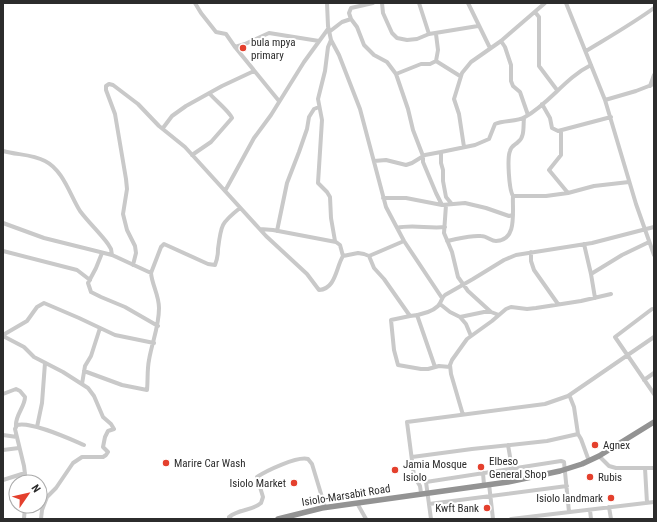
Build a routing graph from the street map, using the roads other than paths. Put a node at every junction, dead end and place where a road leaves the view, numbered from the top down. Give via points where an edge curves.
1 (195, 3) edge
2 (326, 3) edge
3 (372, 3) edge
4 (382, 3) edge
5 (419, 3) edge
6 (468, 3) edge
7 (544, 3) edge
8 (566, 3) edge
9 (654, 8) edge
10 (536, 12) junction
11 (351, 19) junction
12 (478, 26) junction
13 (329, 30) junction
14 (429, 34) junction
15 (436, 34) junction
16 (331, 40) junction
17 (319, 41) junction
18 (501, 41) junction
19 (235, 47) junction
20 (490, 48) junction
21 (586, 51) junction
22 (436, 61) junction
23 (591, 65) junction
24 (254, 71) junction
25 (396, 74) junction
26 (654, 75) edge
27 (460, 76) junction
28 (652, 85) edge
29 (557, 90) junction
30 (209, 93) junction
31 (605, 100) junction
32 (279, 101) junction
33 (542, 104) junction
34 (319, 107) junction
35 (528, 115) junction
36 (611, 117) junction
37 (524, 118) junction
38 (163, 128) junction
39 (561, 131) junction
40 (464, 147) junction
41 (3, 151) edge
42 (441, 152) junction
43 (192, 155) junction
44 (423, 156) junction
45 (374, 161) junction
46 (629, 182) junction
47 (225, 191) junction
48 (568, 193) junction
49 (513, 196) junction
50 (383, 198) junction
51 (446, 204) junction
52 (240, 208) junction
53 (513, 215) junction
54 (3, 223) edge
55 (445, 226) junction
56 (654, 227) edge
57 (397, 228) junction
58 (260, 229) junction
59 (645, 229) junction
60 (276, 230) junction
61 (334, 241) junction
62 (404, 241) junction
63 (447, 241) junction
64 (649, 242) junction
65 (584, 244) junction
66 (3, 251) edge
67 (531, 252) junction
68 (102, 253) junction
69 (112, 255) junction
70 (654, 255) edge
71 (343, 256) junction
72 (369, 256) junction
73 (133, 264) junction
74 (151, 273) junction
75 (591, 274) junction
76 (90, 280) junction
77 (463, 285) junction
78 (612, 294) dead end
79 (442, 298) junction
80 (595, 298) junction
81 (440, 304) junction
82 (558, 304) junction
83 (652, 309) dead end
84 (491, 312) junction
85 (417, 315) junction
86 (499, 315) junction
87 (410, 316) junction
88 (460, 317) junction
89 (158, 326) junction
90 (100, 328) junction
91 (3, 336) edge
92 (471, 336) junction
93 (654, 337) edge
94 (154, 343) junction
95 (627, 355) junction
96 (45, 363) junction
97 (435, 367) junction
98 (450, 367) junction
99 (84, 371) junction
100 (654, 373) edge
101 (644, 380) junction
102 (82, 384) junction
103 (3, 394) edge
104 (654, 394) edge
105 (568, 396) junction
106 (463, 415) junction
107 (654, 422) edge
108 (16, 426) junction
109 (37, 427) junction
110 (578, 434) junction
111 (3, 435) edge
112 (17, 437) junction
113 (84, 445) dead end
114 (508, 445) junction
115 (19, 448) junction
116 (3, 450) edge
117 (599, 456) junction
118 (412, 457) junction
119 (589, 461) junction
120 (514, 468) junction
121 (645, 468) junction
122 (654, 468) edge
123 (565, 470) junction
124 (483, 473) junction
125 (25, 474) edge
126 (515, 480) junction
127 (486, 485) junction
128 (566, 486) junction
129 (424, 493) junction
130 (490, 496) junction
131 (357, 502) junction
132 (654, 502) edge
133 (647, 503) junction
134 (429, 504) junction
135 (325, 507) junction
136 (609, 507) junction
137 (590, 510) junction
138 (569, 512) junction
139 (41, 519) edge
140 (231, 519) edge
141 (278, 519) edge
142 (366, 519) edge
143 (431, 519) edge
144 (493, 519) edge
145 (511, 519) edge
146 (591, 519) edge
147 (611, 519) edge

1 - 19 street via 216,32 226,34
2 - 13 street
3 - 11 street via 351,8
4 - 14 street via 383,13 397,38 417,39
5 - 14 street
6 - 12 street
7 - 10 street
8 - 21 street
9 - 21 street
10 - 18 street
10 - 29 street via 539,17 539,66
11 - 13 street
11 - 25 street via 364,45 374,55 387,62
12 - 15 street
12 - 20 street
13 - 16 street
13 - 17 street
14 - 15 street
15 - 22 street
16 - 34 street via 318,99
16 - 45 street via 360,109
17 - 19 street via 269,33
17 - 32 street
18 - 20 street
18 - 35 street via 511,65 513,86 520,92
19 - 24 street
20 - 27 street via 468,65
21 - 23 street
22 - 25 street
22 - 27 street
23 - 29 street
23 - 31 street
24 - 30 street
24 - 32 street
25 - 44 street
26 - 28 street
27 - 40 street via 454,99
28 - 31 street
29 - 33 street
30 - 38 street via 176,112
30 - 43 street via 232,118 211,142
31 - 36 street
32 - 47 street via 254,138
33 - 35 street
33 - 39 street via 552,128
34 - 60 street via 314,109 309,117 287,183
34 - 61 street via 322,120 318,183 330,197
35 - 37 street
36 - 39 street
36 - 46 street
37 - 40 street via 496,123 489,139
37 - 49 street via 522,137 511,148 509,154 508,173
38 - 43 street
38 - 73 street via 136,102 113,85 107,85 106,90 115,114 126,182 123,214 135,246
39 - 48 street via 561,155 549,170
40 - 42 street
41 - 69 street via 48,162 65,183 80,210 108,244
42 - 44 street
42 - 51 street
43 - 47 street
44 - 45 street via 406,165 386,160
44 - 51 street via 434,190
45 - 50 street
46 - 48 street via 594,186
46 - 59 street
47 - 52 street
48 - 49 street
49 - 53 street
50 - 51 street via 406,198
50 - 57 street
51 - 53 street via 466,203
51 - 55 street
52 - 58 street
52 - 74 street via 228,218 220,230 215,265 163,244
53 - 63 street via 512,229 502,240 494,241 481,236
54 - 68 street via 44,238
55 - 57 street
55 - 63 street
56 - 59 street
57 - 62 street
58 - 60 street
58 - 71 street via 302,269 319,290 326,287 334,278
59 - 64 street
59 - 65 street
60 - 61 street
61 - 71 street via 340,245
62 - 72 street
62 - 79 street
63 - 77 street
64 - 70 street
64 - 75 street
65 - 67 street
65 - 75 street
66 - 76 street via 77,270
67 - 77 street via 504,260
67 - 82 street via 534,270
68 - 69 street
68 - 76 street
69 - 73 street
71 - 72 street via 358,253
72 - 87 street via 374,268
73 - 74 street
74 - 89 street via 159,300
75 - 80 street
76 - 89 street via 89,287 93,293 125,307
77 - 79 street
77 - 84 street
78 - 80 street
79 - 81 street
80 - 82 street
81 - 85 street
81 - 88 street
82 - 86 street via 527,309 511,306
83 - 95 street via 615,337
84 - 86 street
84 - 88 street
85 - 87 street
85 - 97 street
86 - 92 street
87 - 97 street via 391,320 398,365 421,369
88 - 92 street
89 - 94 street
90 - 91 street via 44,303 37,307 27,321
90 - 94 street via 120,337
90 - 99 street
91 - 96 street via 24,347
92 - 98 street via 454,356
93 - 95 street
94 - 99 street via 149,358 147,390 122,385
95 - 101 street
95 - 105 street
96 - 102 street
96 - 109 street
97 - 98 street
98 - 106 street
99 - 102 street
100 - 101 street
101 - 104 street
102 - 139 street via 92,393 103,418 114,429 107,432 103,444 108,452 104,457 82,457 72,463 56,488 46,498
103 - 108 street via 16,389 24,397
105 - 106 street via 545,404
105 - 110 street via 574,407
106 - 118 street via 406,422
107 - 117 highway, Isiolo-Marsabit Road
108 - 109 street via 19,424
108 - 112 street
109 - 113 street
110 - 114 street via 547,441
110 - 119 street
111 - 112 street
112 - 115 street
114 - 118 street
114 - 120 street
115 - 116 street
115 - 125 street
117 - 119 highway, Isiolo-Marsabit Road
117 - 121 street via 609,466 616,468
118 - 129 street via 414,476
119 - 123 highway, Isiolo-Marsabit Road
120 - 123 street via 561,460 564,462
120 - 124 street
120 - 126 street
121 - 122 street
121 - 133 street
123 - 126 highway, Isiolo-Marsabit Road
123 - 128 street
124 - 127 street
124 - 129 street via 426,482
126 - 127 highway, Isiolo-Marsabit Road
127 - 129 highway, Isiolo-Marsabit Road
127 - 130 street
128 - 130 street
128 - 138 street
129 - 131 highway, Isiolo-Marsabit Road
129 - 134 street
130 - 134 street
130 - 144 street
131 - 135 highway, Isiolo-Marsabit Road
131 - 142 street
132 - 133 street
133 - 136 street
134 - 143 street
135 - 140 street via 312,464 304,458 257,477 262,501 255,507 229,517
135 - 141 highway, Isiolo-Marsabit Road
136 - 137 street
136 - 147 street
137 - 138 street
137 - 146 street
138 - 145 street

